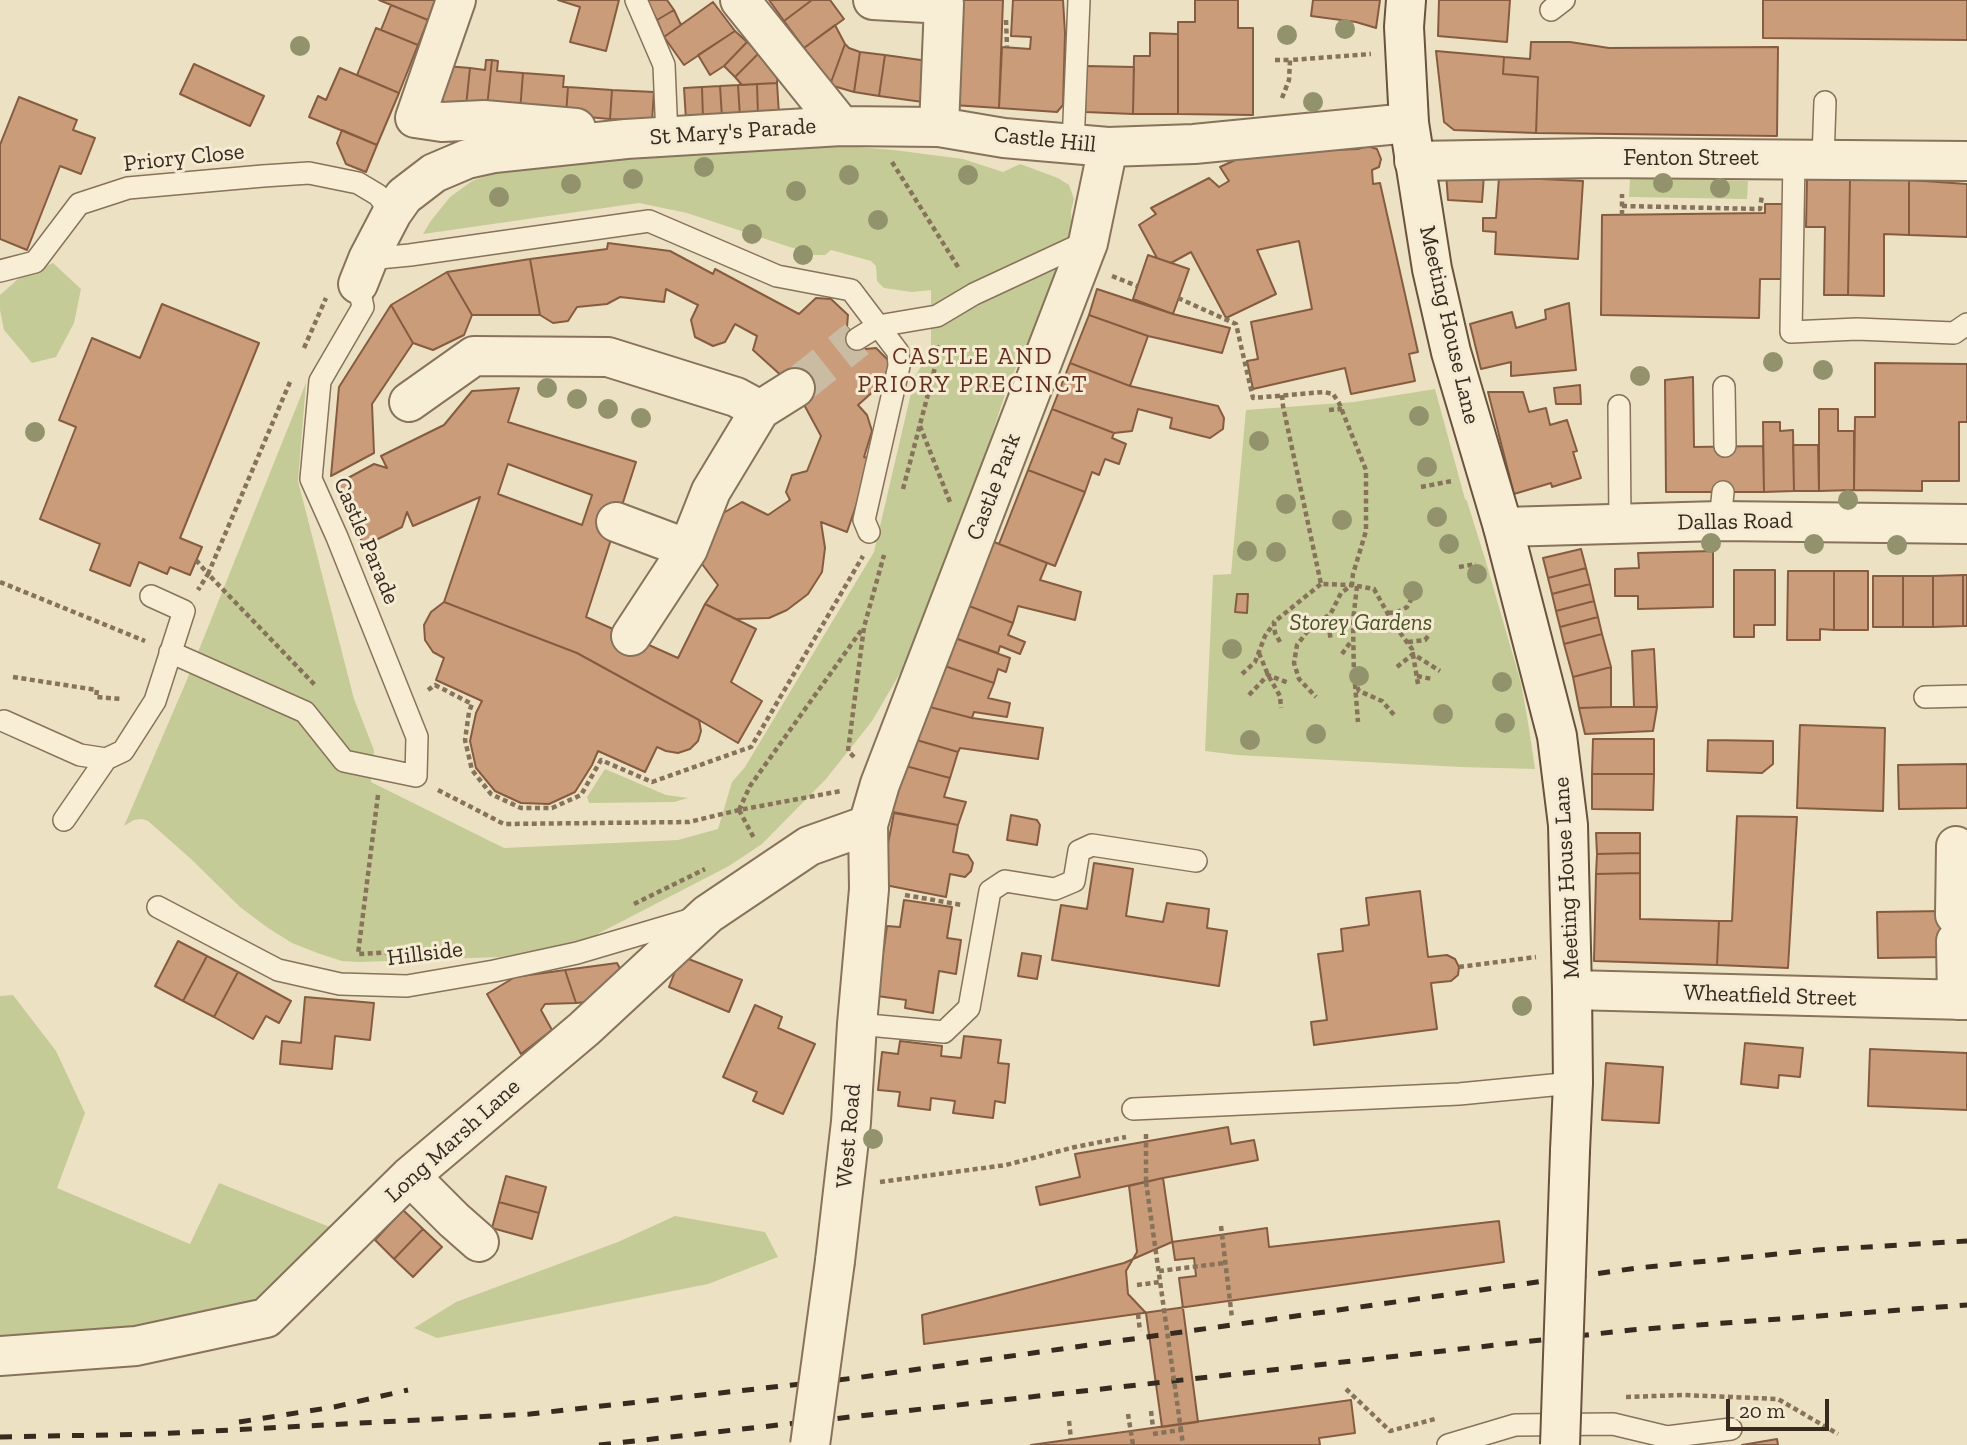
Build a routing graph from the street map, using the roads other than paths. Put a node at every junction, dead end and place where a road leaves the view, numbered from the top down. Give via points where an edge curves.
1 (456, 0) edge
2 (636, 0) edge
3 (740, 0) edge
4 (873, 0) edge
5 (1079, 0) edge
6 (1406, 0) edge
7 (1825, 102) dead end
8 (1409, 123) junction
9 (841, 126) junction
10 (939, 127) junction
11 (667, 137) junction
12 (626, 139) junction
13 (1091, 146) junction
14 (1809, 159) junction
15 (1414, 161) junction
16 (1967, 162) edge
17 (398, 204) junction
18 (1088, 243) junction
19 (0, 271) edge
20 (351, 279) junction
21 (1967, 324) edge
22 (878, 326) junction
23 (858, 340) tunnel mouth
24 (1724, 387) dead end
25 (795, 388) tunnel mouth
26 (410, 402) dead end
27 (1619, 406) dead end
28 (760, 410) junction
29 (1724, 446) dead end
30 (616, 522) dead end
31 (1620, 524) junction
32 (1967, 524) edge
33 (1503, 527) junction
34 (869, 532) road end
35 (688, 549) junction
36 (152, 596) dead end
37 (631, 636) dead end
38 (170, 652) junction
39 (1967, 696) edge
40 (1925, 697) dead end
41 (4, 721) dead end
42 (106, 759) junction
43 (64, 820) dead end
44 (869, 825) junction
45 (1956, 846) dead end
46 (1196, 862) dead end
47 (158, 907) dead end
48 (708, 914) junction
49 (1572, 990) junction
50 (1962, 1000) edge
51 (857, 1024) junction
52 (1573, 1083) junction
53 (1133, 1109) dead end
54 (410, 1176) junction
55 (479, 1242) dead end
56 (0, 1356) edge
57 (1731, 1429) dead end
58 (1668, 1441) edge
59 (810, 1445) edge
60 (1448, 1445) edge
61 (1560, 1445) edge

1 - 12 street, St Mary's Parade via 415,118 567,127
2 - 11 lane via 664,65
3 - 9 street
4 - 10 street via 944,4
5 - 13 lane
6 - 8 street, Meeting House Lane
7 - 14 lane
8 - 13 street, Castle Hill via 1194,145
8 - 15 street, Meeting House Lane
9 - 10 street, Castle Hill
9 - 11 street, St Mary's Parade
10 - 13 street, Castle Hill
11 - 12 street, St Mary's Parade
12 - 17 street, St Mary's Parade via 467,159 434,173
13 - 18 street, Castle Park
14 - 15 street, Fenton Street
14 - 16 street, Fenton Street
14 - 21 lane via 1791,332 1954,333
15 - 33 street, Meeting House Lane via 1451,352
17 - 19 lane, Priory Close via 358,183 309,173 128,188 79,204 35,262
17 - 20 street
18 - 22 lane via 974,294 937,316
18 - 44 street, Castle Park via 880,784
20 - 22 lane via 410,255 649,221 777,276 851,290
20 - 38 lane, Castle Parade via 363,307 320,381 311,479 417,737 416,776 344,761 305,712
22 - 23 lane
22 - 34 lane via 898,352 900,366 864,520
24 - 29 lane
25 - 28 street
26 - 28 street via 474,356 608,357 736,397
27 - 31 lane
28 - 35 street via 711,491
30 - 35 street
31 - 32 street, Dallas Road via 1722,506
31 - 33 street, Dallas Road
33 - 49 street, Meeting House Lane via 1557,736 1568,825
35 - 37 street
36 - 38 lane via 184,611
38 - 42 lane via 155,701 123,751
39 - 40 lane
41 - 42 lane via 80,755
42 - 43 lane
44 - 48 street, Long Marsh Lane via 809,846
44 - 51 street, West Road via 869,889
45 - 50 street via 1955,928
46 - 51 lane via 1092,845 1079,851 1074,881 1055,889 1005,881 990,891 969,1008 944,1032
47 - 48 lane, Hillside via 278,970 340,984 407,986 576,953
48 - 54 street, Long Marsh Lane via 584,1028
49 - 50 street, Wheatfield Street
49 - 52 street, Meeting House Lane
51 - 59 street, West Road, bridge via 845,1187
52 - 53 lane via 1460,1094
52 - 61 street, Meeting House Lane, bridge
54 - 55 street
54 - 56 street, Long Marsh Lane via 266,1318 136,1346
57 - 58 lane
58 - 60 lane via 1613,1424 1515,1425

